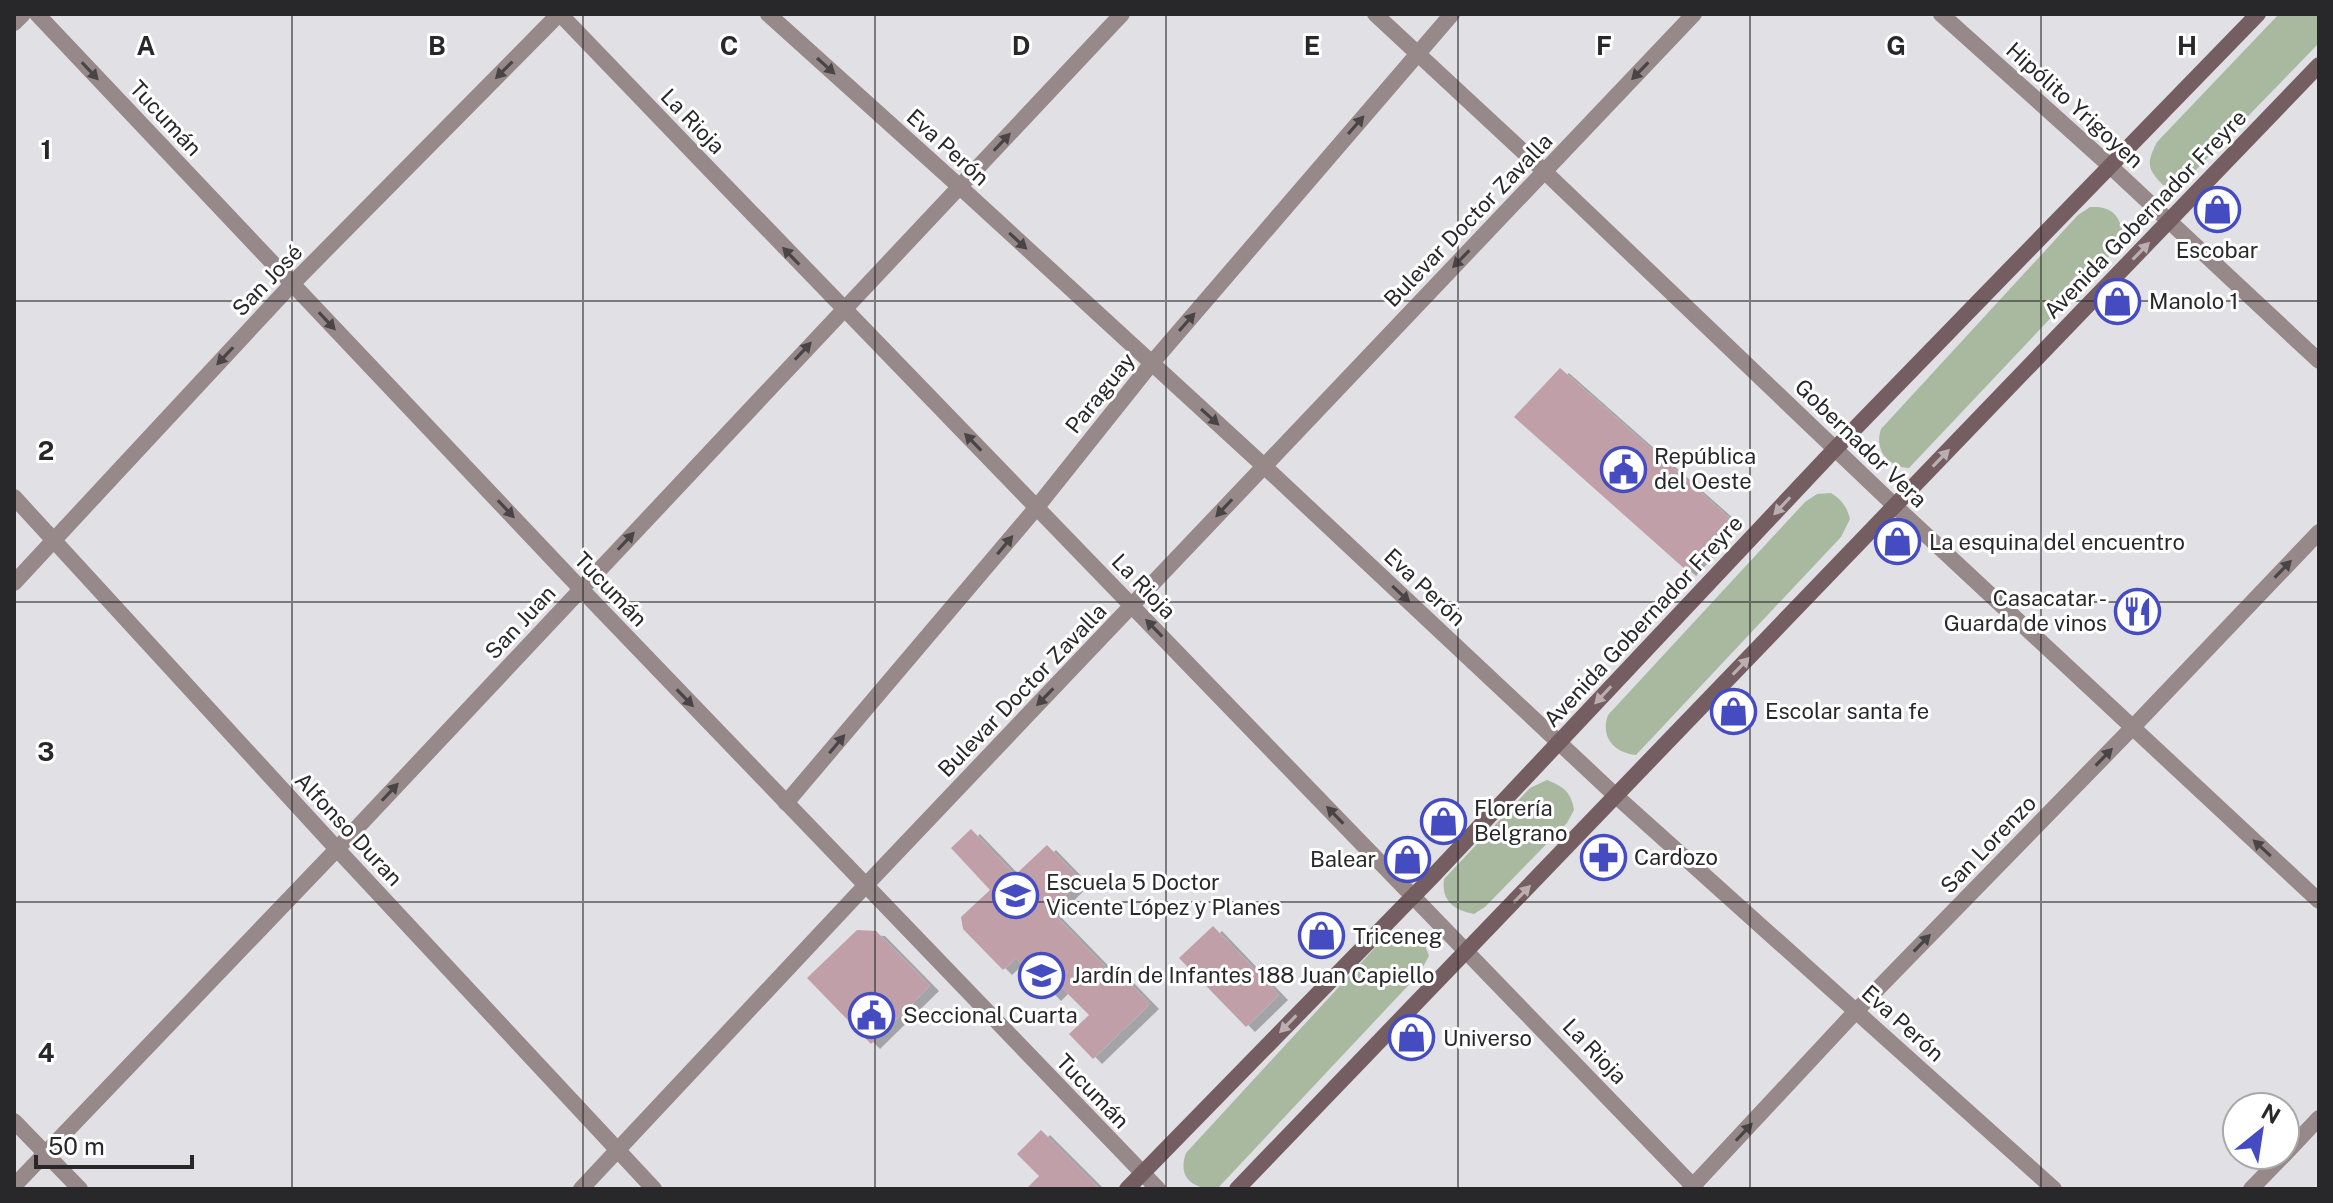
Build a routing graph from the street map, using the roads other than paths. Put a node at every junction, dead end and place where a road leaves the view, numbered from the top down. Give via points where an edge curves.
1 (23, 14) edge
2 (37, 14) edge
3 (559, 14) edge
4 (768, 14) edge
5 (1122, 14) edge
6 (1375, 14) edge
7 (1452, 14) edge
8 (1694, 14) edge
9 (1941, 14) edge
10 (2258, 14) edge
11 (14, 23) edge
12 (1417, 53) junction
13 (2319, 65) edge
14 (2109, 165) junction
15 (1544, 171) junction
16 (960, 187) junction
17 (2169, 222) junction
18 (292, 284) junction
19 (842, 309) junction
20 (2319, 361) edge
21 (1151, 364) junction
22 (1835, 449) junction
23 (1264, 466) junction
24 (14, 497) edge
25 (1895, 506) junction
26 (1037, 507) junction
27 (2319, 532) edge
28 (54, 539) junction
29 (14, 583) edge
30 (581, 589) junction
31 (1132, 606) junction
32 (2133, 727) junction
33 (1559, 742) junction
34 (1616, 796) junction
35 (786, 803) junction
36 (337, 849) junction
37 (866, 885) junction
38 (1414, 896) junction
39 (2319, 901) edge
40 (1468, 950) junction
41 (1857, 1010) junction
42 (2319, 1118) edge
43 (14, 1121) edge
44 (2301, 1137) edge
45 (618, 1150) junction
46 (45, 1153) junction
47 (2268, 1171) edge
48 (1142, 1173) junction
49 (14, 1186) edge
50 (1693, 1188) edge
51 (80, 1189) edge
52 (581, 1189) edge
53 (654, 1189) edge
54 (1127, 1189) edge
55 (1158, 1189) edge
56 (1237, 1189) edge
57 (2054, 1189) edge
58 (2251, 1189) edge

1 - 11 street
2 -> 18 street, Tucumán
3 -> 18 street, San José
19 -> 3 street, La Rioja
4 -> 16 street, Eva Perón
16 -> 5 street, San Juan
6 - 12 street, Gobernador Vera
7 - 12 street, Paraguay
8 -> 15 street, Bulevar Doctor Zavalla
9 - 14 street, Hipólito Yrigoyen
10 - 14 main road, Avenida Gobernador Freyre
12 - 15 street, Gobernador Vera
21 -> 12 street, Paraguay
13 - 17 main road, Avenida Gobernador Freyre
14 - 17 street, Hipólito Yrigoyen
14 - 22 main road, Avenida Gobernador Freyre
15 - 22 street, Gobernador Vera
15 -> 23 street, Bulevar Doctor Zavalla
16 - 19 street, San Juan
16 -> 21 street, Eva Perón
17 - 20 street, Hipólito Yrigoyen
25 -> 17 main road, Avenida Gobernador Freyre
18 -> 28 street, San José
18 -> 30 street, Tucumán
26 -> 19 street, La Rioja
30 -> 19 street, San Juan
21 -> 23 street, Eva Perón
21 - 26 street, Paraguay
22 - 25 street, Gobernador Vera
22 -> 33 main road, Avenida Gobernador Freyre
23 -> 31 street, Bulevar Doctor Zavalla
23 -> 33 street, Eva Perón
24 - 28 street, Alfonso Duran
25 - 32 street, Gobernador Vera
34 -> 25 main road, Avenida Gobernador Freyre
26 - 31 street, La Rioja
35 -> 26 street, Paraguay
32 -> 27 street, San Lorenzo
28 - 29 street, San José
28 - 36 street, Alfonso Duran
30 -> 35 street, Tucumán
36 -> 30 street, San Juan
31 -> 37 street, Bulevar Doctor Zavalla
38 -> 31 street, La Rioja
39 -> 32 street, Gobernador Vera
41 -> 32 street, San Lorenzo
33 - 34 street, Eva Perón
33 - 38 main road, Avenida Gobernador Freyre
40 -> 34 main road, Avenida Gobernador Freyre
34 - 41 street, Eva Perón
35 - 37 street, Tucumán
36 - 45 street, Alfonso Duran
36 - 46 street, San Juan
37 - 45 street, Bulevar Doctor Zavalla
37 - 48 street, Tucumán
38 - 40 street, La Rioja
38 -> 48 main road, Avenida Gobernador Freyre
40 - 50 street, La Rioja
40 - 56 main road, Avenida Gobernador Freyre
50 -> 41 street, San Lorenzo
41 - 57 street, Eva Perón
42 - 44 street
43 - 46 street
45 - 52 street, Bulevar Doctor Zavalla
45 - 53 street, Alfonso Duran
46 - 49 street, San Juan
46 - 51 street
47 - 58 street
48 - 54 main road, Avenida Gobernador Freyre
48 - 55 street, Tucumán

